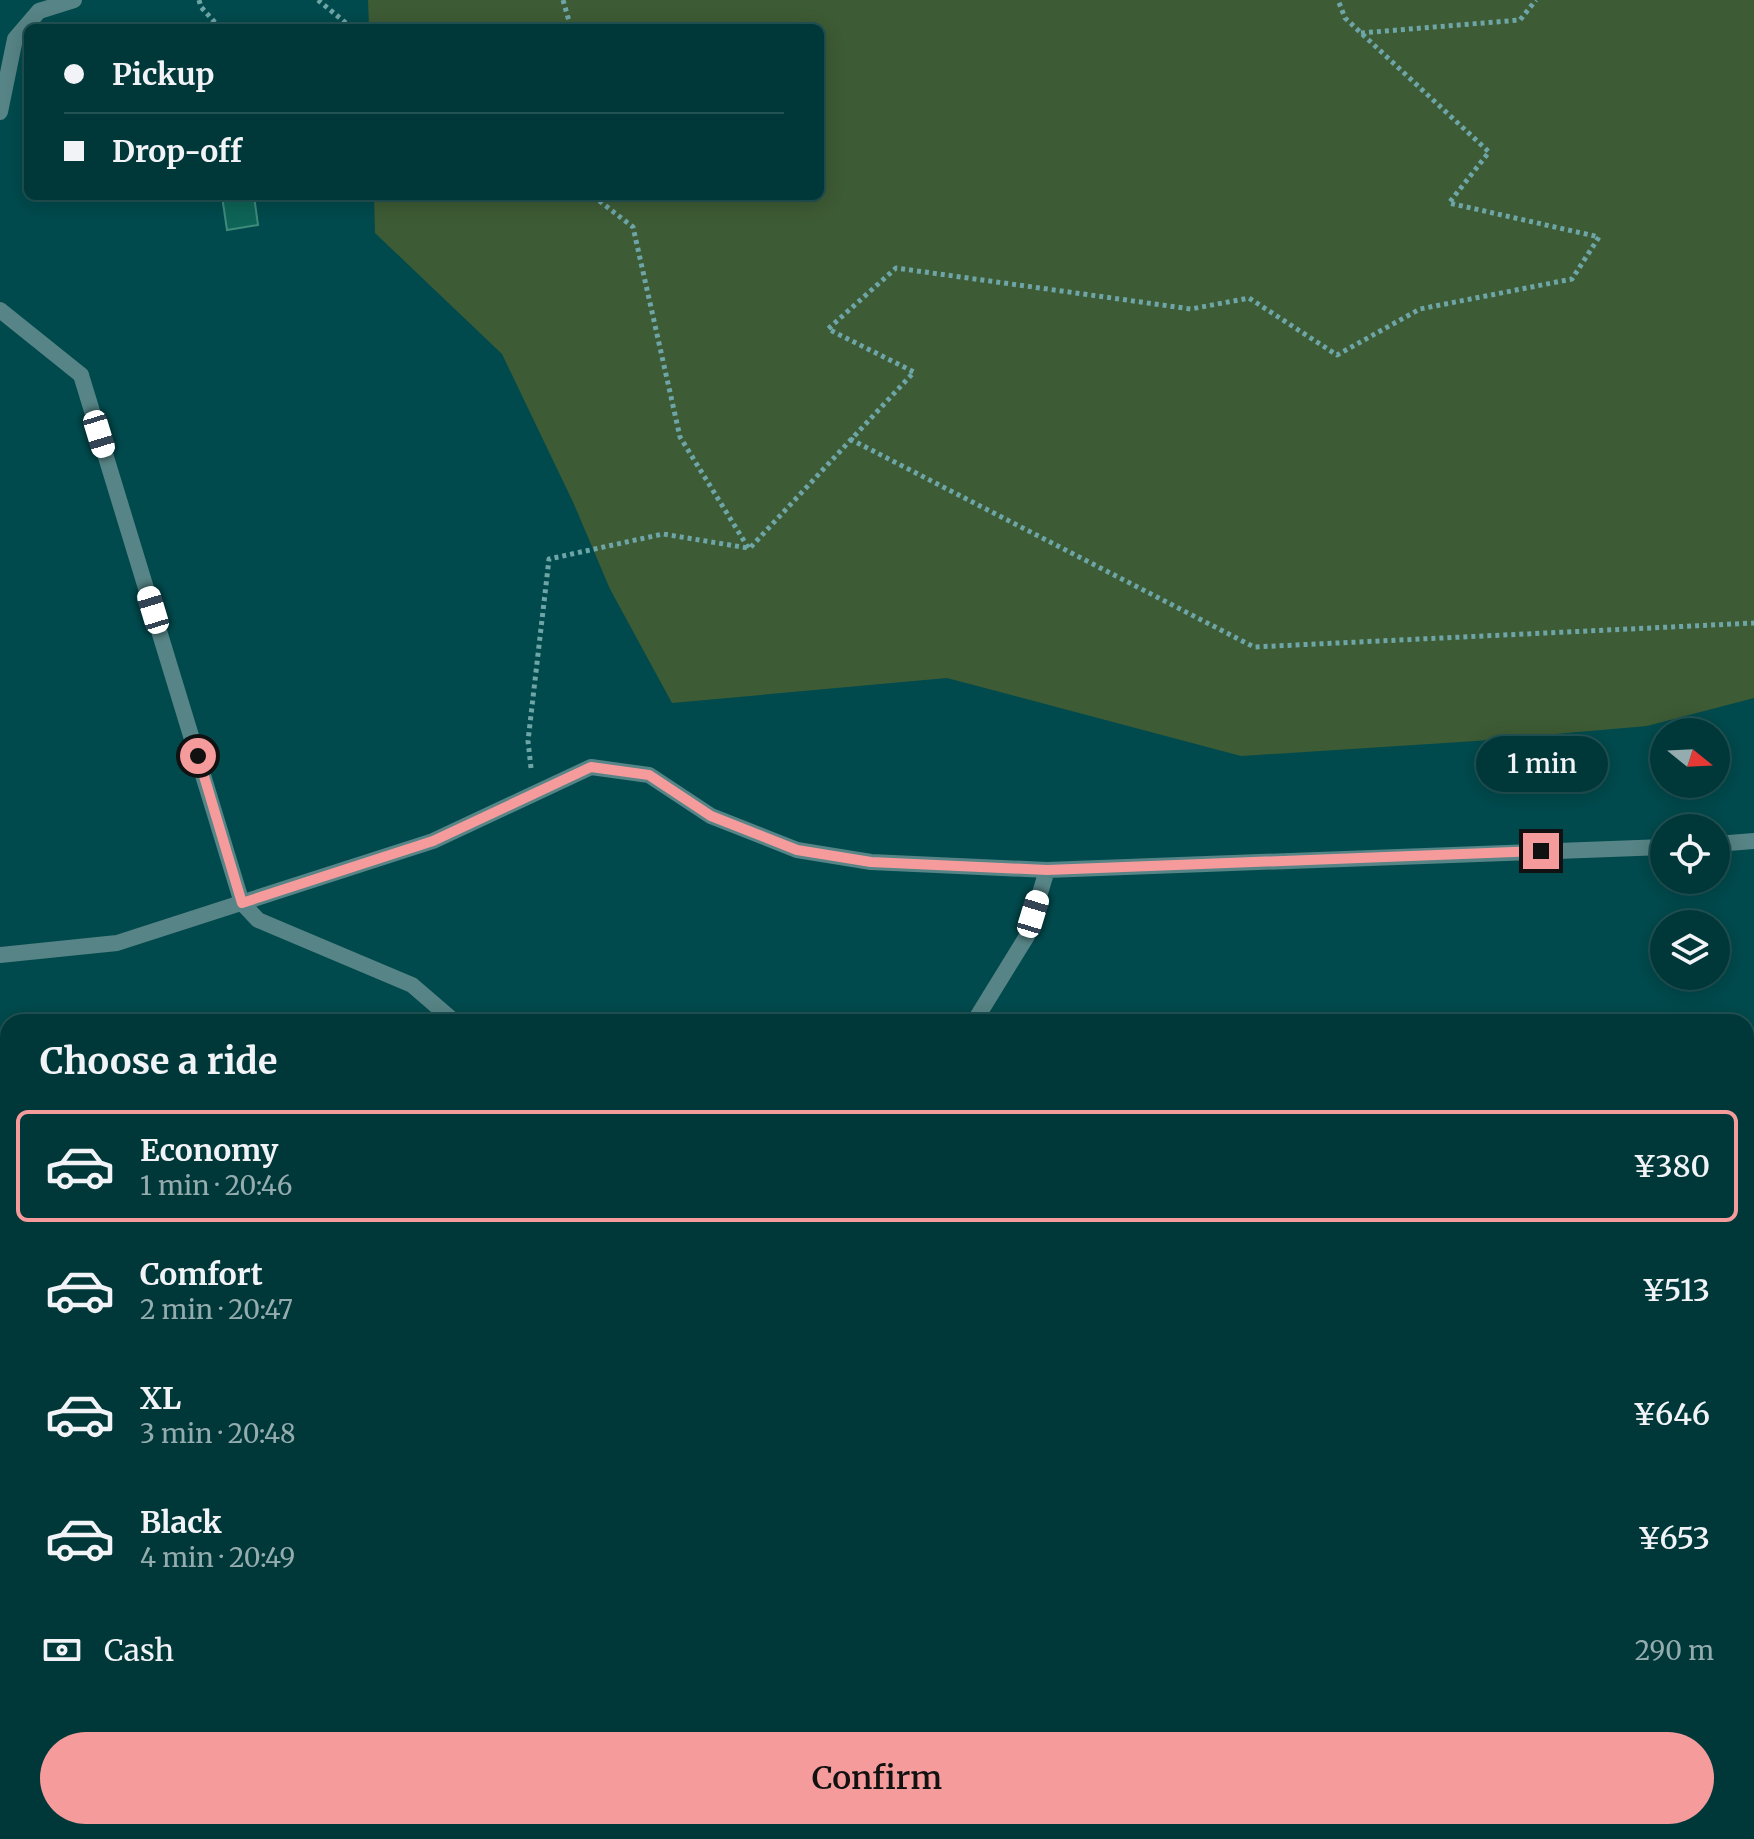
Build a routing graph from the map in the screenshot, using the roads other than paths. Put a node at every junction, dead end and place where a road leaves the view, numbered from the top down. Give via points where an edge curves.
1 (74, 0) edge
2 (28, 24) edge
3 (24, 28) edge
4 (0, 112) edge
5 (0, 310) edge
6 (1754, 841) edge
7 (1730, 843) edge
8 (1650, 848) edge
9 (1047, 870) junction
10 (242, 903) junction
11 (0, 955) edge
12 (446, 1014) edge
13 (979, 1014) edge

1 - 2 street via 39,11
3 - 4 street via 15,39
5 - 10 street via 81,375
6 - 7 street
8 - 9 street
9 - 10 street via 871,862 797,850 711,816 649,775 591,767 433,841
9 - 13 street via 1027,936
10 - 11 street via 117,943
10 - 12 street via 258,920 412,985

